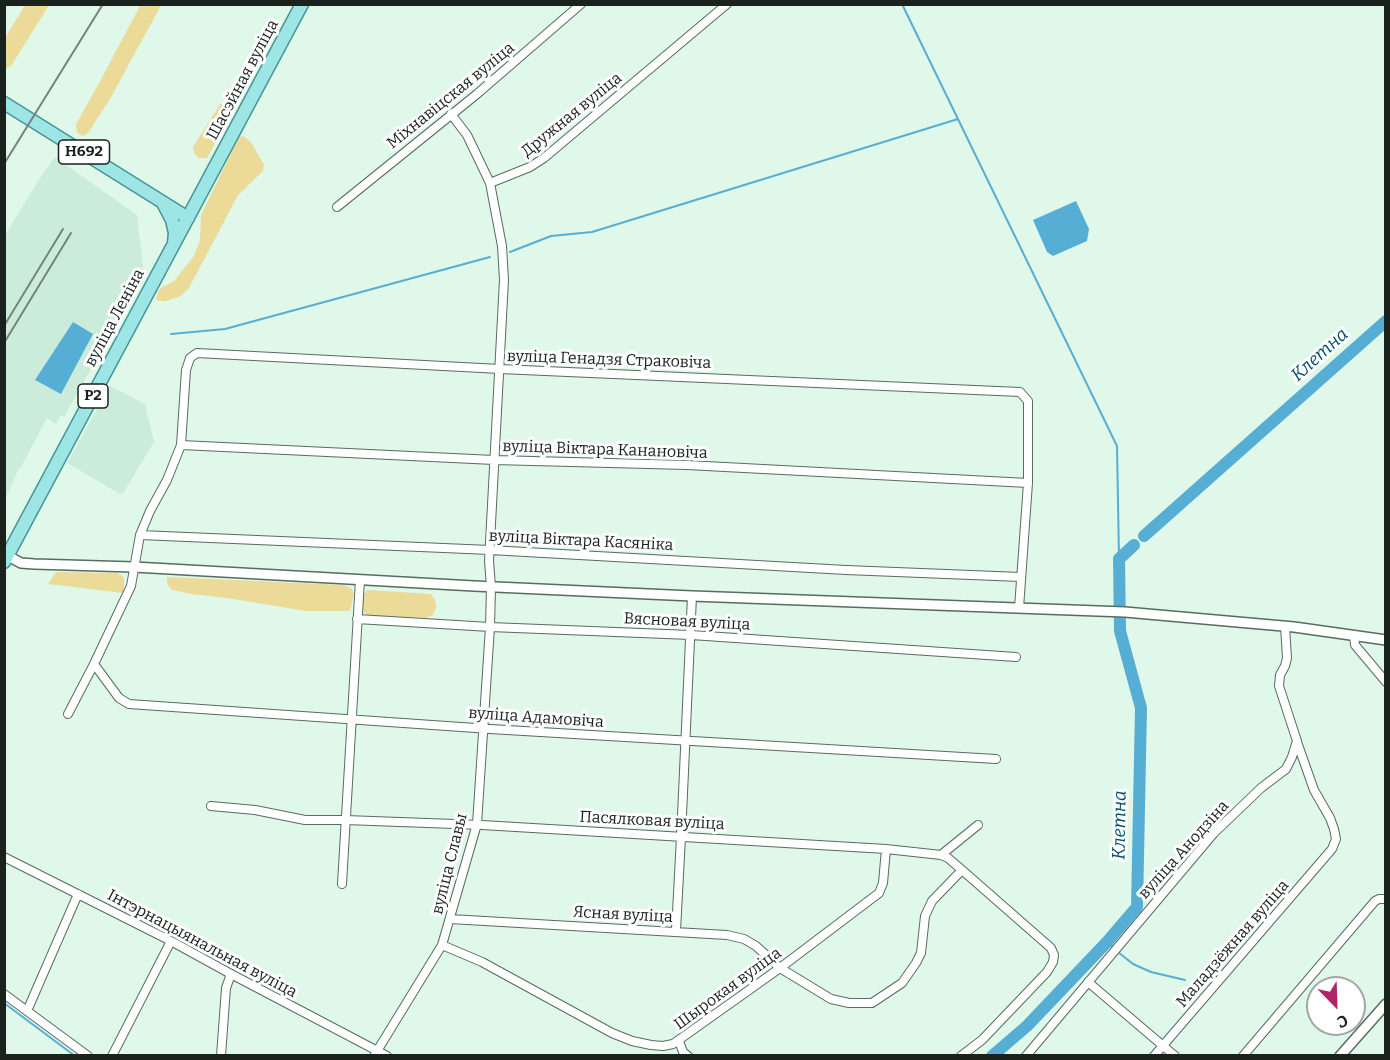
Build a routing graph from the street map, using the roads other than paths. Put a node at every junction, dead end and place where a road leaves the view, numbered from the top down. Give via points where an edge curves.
1 (302, 4) edge
2 (581, 4) edge
3 (727, 4) edge
4 (4, 103) edge
5 (451, 114) junction
6 (490, 183) junction
7 (163, 202) junction
8 (337, 207) dead end
9 (188, 218) junction
10 (174, 245) junction
11 (500, 369) junction
12 (181, 445) junction
13 (494, 460) junction
14 (1028, 483) junction
15 (140, 535) junction
16 (490, 550) junction
17 (6, 559) edge
18 (134, 567) junction
19 (1021, 577) junction
20 (360, 580) junction
21 (491, 587) junction
22 (692, 596) junction
23 (1019, 608) junction
24 (357, 619) junction
25 (1285, 626) junction
26 (490, 627) junction
27 (691, 635) junction
28 (1354, 636) junction
29 (1386, 640) edge
30 (1016, 657) dead end
31 (94, 664) junction
32 (1386, 682) edge
33 (68, 714) dead end
34 (352, 720) junction
35 (483, 728) junction
36 (686, 741) junction
37 (1297, 741) junction
38 (996, 759) dead end
39 (211, 806) dead end
40 (345, 820) junction
41 (477, 824) junction
42 (978, 825) dead end
43 (681, 837) junction
44 (886, 849) junction
45 (940, 855) junction
46 (4, 857) edge
47 (962, 870) junction
48 (342, 884) dead end
49 (78, 894) junction
50 (1386, 899) edge
51 (450, 919) junction
52 (676, 931) junction
53 (171, 941) junction
54 (442, 945) junction
55 (782, 969) junction
56 (231, 974) junction
57 (1088, 982) junction
58 (4, 994) edge
59 (1386, 1004) edge
60 (27, 1011) junction
61 (679, 1041) junction
62 (1163, 1045) junction
63 (375, 1053) edge
64 (88, 1056) edge
65 (112, 1056) edge
66 (221, 1056) edge
67 (387, 1056) edge
68 (688, 1056) edge
69 (961, 1056) edge
70 (1026, 1056) edge
71 (1154, 1056) edge
72 (1175, 1056) edge
73 (1243, 1056) edge
74 (1340, 1056) edge

1 - 9 main road, Шасэйная вуліца / Р2
2 - 5 street, Міхнавіцская вуліца
3 - 6 street, Дружная вуліца via 544,158
4 - 7 main road, Н692
5 - 6 street via 467,135
5 - 8 street, Міхнавіцская вуліца
6 - 11 street, вуліца Славы via 504,280
7 - 9 main road, Н692
7 - 10 main road via 172,220
9 - 10 main road, вуліца Леніна / Р2
10 - 17 main road, вуліца Леніна / Р2
11 - 12 street, вуліца Генадзя Страковіча via 197,353 190,358 186,370
11 - 13 street, вуліца Славы
11 - 14 street, вуліца Генадзя Страковіча via 1020,392 1028,401
12 - 13 street, вуліца Віктара Канановіча
12 - 15 street
13 - 14 street, вуліца Віктара Канановіча via 687,465
13 - 16 street, вуліца Славы
14 - 19 street
15 - 16 street, вуліца Віктара Касяніка
15 - 18 street
16 - 19 street, вуліца Віктара Касяніка
16 - 21 street, вуліца Славы
17 - 18 street via 27,564
18 - 20 street
18 - 31 street via 131,586
19 - 23 street
20 - 21 street
20 - 24 street
21 - 22 street
21 - 26 street, вуліца Славы
22 - 23 street
22 - 27 street
23 - 25 street via 1125,612
24 - 26 street, Вясновая вуліца
24 - 34 street
25 - 28 street
25 - 37 street via 1287,658 1279,686
26 - 27 street, Вясновая вуліца
26 - 35 street, вуліца Славы
27 - 30 street, Вясновая вуліца
27 - 36 street
28 - 29 street
28 - 32 street via 1355,645
31 - 33 street
31 - 34 street, вуліца Адамовіча via 119,698 129,704
34 - 35 street, вуліца Адамовіча
34 - 40 street
35 - 36 street, вуліца Адамовіча
35 - 41 street, вуліца Славы
36 - 38 street, вуліца Адамовіча
36 - 43 street
37 - 57 street, вуліца Анодзіна via 1286,769 1214,833
37 - 62 street, Маладзёжная вуліца via 1314,790 1334,829 1332,849
39 - 40 street, Пасялковая вуліца via 305,820
40 - 41 street, Пасялковая вуліца
40 - 48 street
41 - 43 street, Пасялковая вуліца
41 - 51 street, вуліца Славы
42 - 45 street
43 - 44 street, Пасялковая вуліца
43 - 52 street
44 - 45 street, Пасялковая вуліца
44 - 55 street, Шырокая вуліца via 879,893
45 - 47 street, Пасялковая вуліца
46 - 49 street, Інтэрнацыянальная вуліца
47 - 55 street, Шырокая вуліца via 932,901 925,916 921,953 911,969 902,982 872,1002 831,999
47 - 69 street, Пасялковая вуліца via 1054,954 1047,972 982,1040
49 - 53 street, Інтэрнацыянальная вуліца
49 - 60 street
50 - 73 street via 1375,901
51 - 52 street, Ясная вуліца
51 - 54 street, вуліца Славы
52 - 55 street, Ясная вуліца via 744,939
53 - 56 street, Інтэрнацыянальная вуліца
53 - 65 street
54 - 61 street, Шырокая вуліца via 482,962 612,1033 651,1045
54 - 63 street, вуліца Славы
55 - 61 street, Шырокая вуліца
56 - 63 street, Інтэрнацыянальная вуліца
56 - 66 street via 226,988
57 - 62 street
57 - 70 street, вуліца Анодзіна
58 - 60 street
59 - 74 street
60 - 64 street
61 - 68 street
62 - 71 street, Маладзёжная вуліца
62 - 72 street
63 - 67 street, Інтэрнацыянальная вуліца

